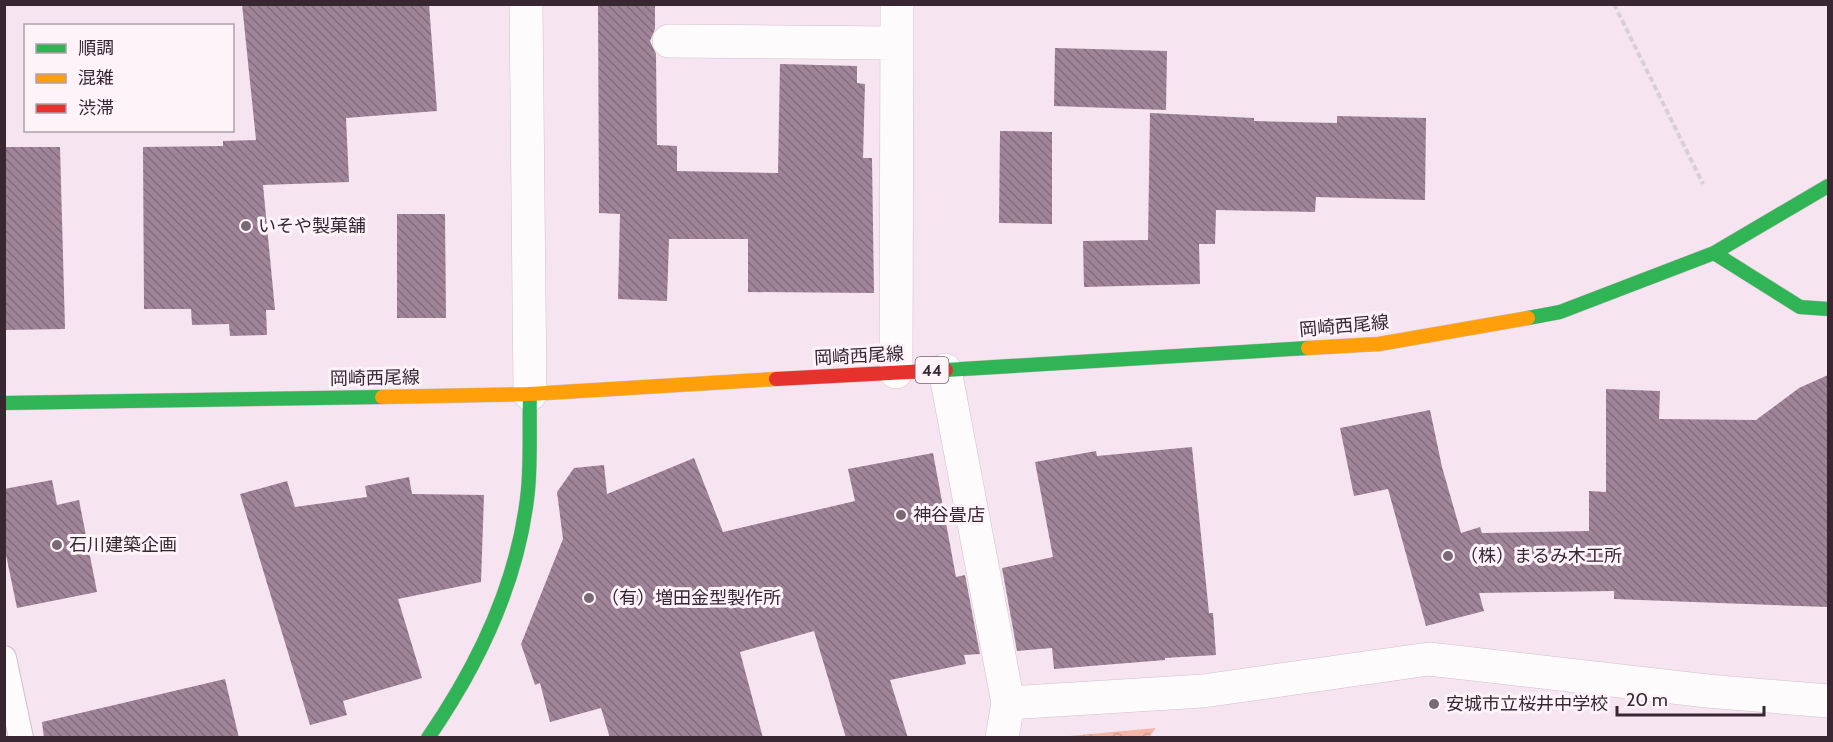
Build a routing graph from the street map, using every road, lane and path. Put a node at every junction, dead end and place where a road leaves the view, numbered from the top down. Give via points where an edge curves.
1 (526, 4) edge
2 (897, 4) edge
3 (1614, 4) edge
4 (669, 40) dead end
5 (897, 43) junction
6 (1703, 184) dead end
7 (1828, 186) edge
8 (1714, 253) junction
9 (1828, 309) edge
10 (945, 370) junction
11 (897, 372) junction
12 (530, 394) junction
13 (4, 403) edge
14 (4, 658) edge
15 (1828, 701) edge
16 (1008, 703) junction
17 (21, 738) edge
18 (428, 738) edge
19 (1002, 738) edge

1 - 12 street
2 - 5 street
3 - 6 path
4 - 5 street
5 - 11 street
7 - 8 main road, 岡崎西尾線 / 44
8 - 9 main road via 1800,307
8 - 10 main road, 岡崎西尾線 / 44 via 1560,312 1379,344
10 - 11 main road, 岡崎西尾線 / 44
10 - 16 street
11 - 12 main road, 岡崎西尾線 / 44
12 - 13 main road, 岡崎西尾線 / 44
12 - 18 main road via 526,501 515,562 488,639
14 - 17 lane
15 - 16 street via 1430,659 1203,691
16 - 19 street

